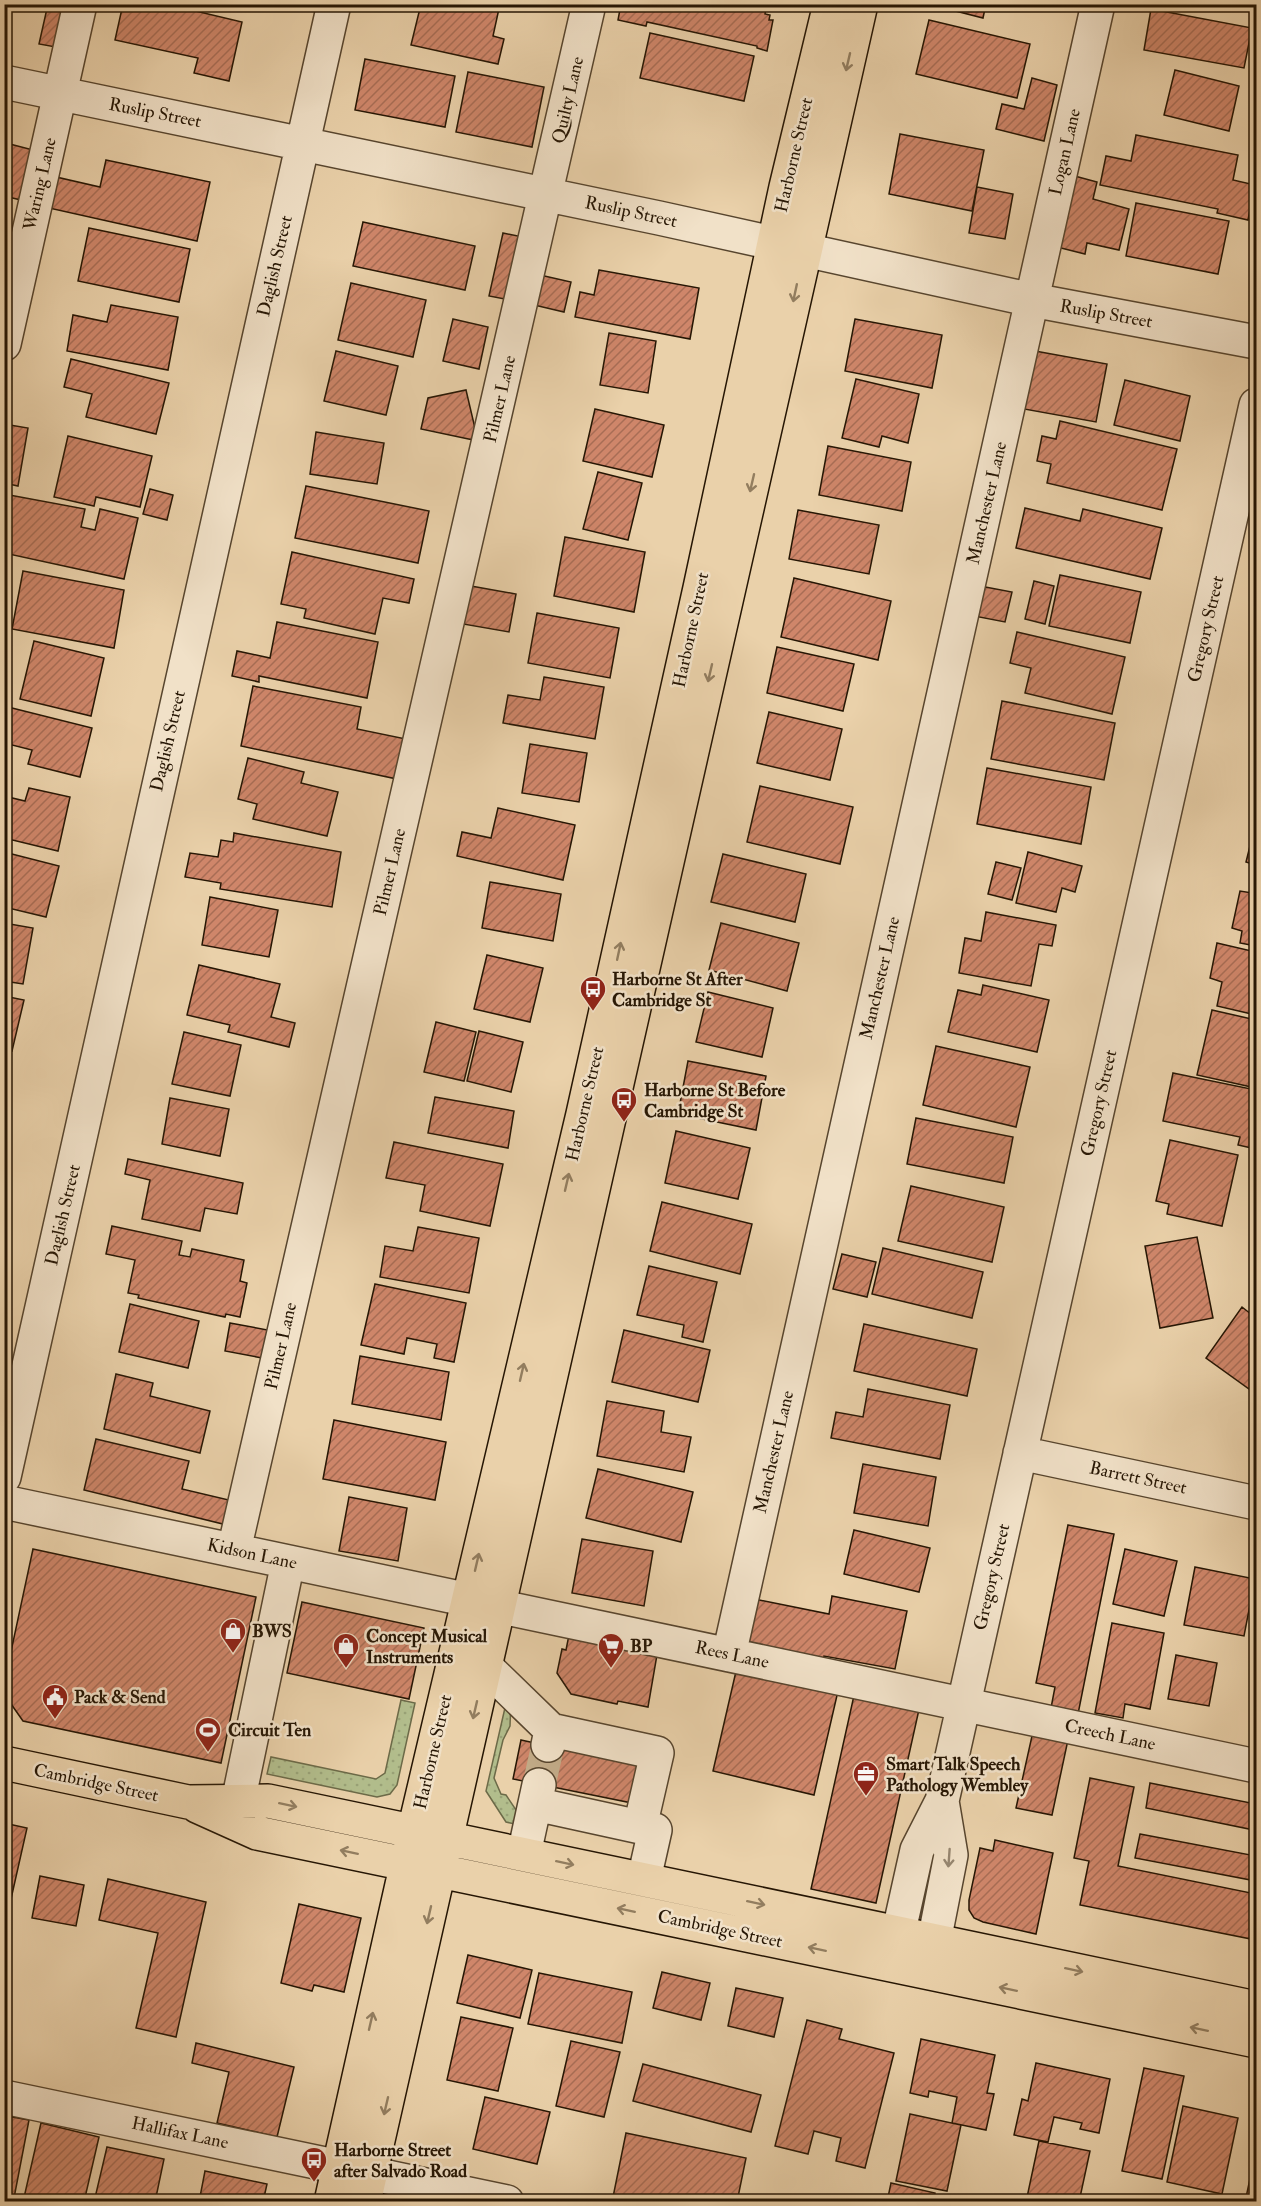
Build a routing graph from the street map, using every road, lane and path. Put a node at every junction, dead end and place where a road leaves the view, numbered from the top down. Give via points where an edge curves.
1 (80, 4) edge
2 (334, 4) edge
3 (589, 4) edge
4 (830, 4) edge
5 (861, 4) edge
6 (1098, 4) edge
7 (4, 82) edge
8 (60, 94) junction
9 (303, 143) junction
10 (547, 195) junction
11 (789, 246) junction
12 (1032, 300) junction
13 (1257, 342) edge
14 (4, 344) edge
15 (1257, 405) edge
16 (1020, 1453) junction
17 (4, 1477) edge
18 (4, 1502) edge
19 (1257, 1503) edge
20 (234, 1550) junction
21 (288, 1562) junction
22 (484, 1603) junction
23 (729, 1655) junction
24 (485, 1666) junction
25 (964, 1704) junction
26 (4, 1763) edge
27 (1257, 1766) edge
28 (942, 1801) junction
29 (188, 1802) junction
30 (238, 1802) junction
31 (640, 1827) junction
32 (414, 1831) junction
33 (446, 1838) junction
34 (524, 1854) junction
35 (407, 1864) junction
36 (439, 1871) junction
37 (644, 1879) junction
38 (899, 1933) junction
39 (934, 1941) junction
40 (891, 1965) junction
41 (927, 1972) junction
42 (1257, 2008) edge
43 (1257, 2041) edge
44 (4, 2097) edge
45 (357, 2178) edge
46 (331, 2202) edge
47 (507, 2202) edge

1 - 8 street, Waring Lane
2 - 9 street, Daglish Street
3 - 10 street, Quilty Lane
4 - 11 main road, Harborne Street
5 -> 11 main road, Harborne Street
6 - 12 street, Logan Lane
7 - 8 street, Ruslip Street
8 - 9 street, Ruslip Street
8 - 14 street, Waring Lane
9 - 10 street, Ruslip Street
9 - 17 street, Daglish Street
10 - 11 street, Ruslip Street
10 - 20 street, Pilmer Lane
11 - 12 street, Ruslip Street
11 - 22 main road, Harborne Street via 584,1114
12 - 13 street, Ruslip Street
12 - 23 street, Manchester Lane
15 - 16 street, Gregory Street
16 - 19 street, Barrett Street
16 - 25 street, Gregory Street
18 - 20 street, Kidson Lane
20 - 21 street, Kidson Lane
21 - 22 street, Kidson Lane
21 - 30 street via 269,1713
22 - 23 street, Rees Lane
22 - 24 main road, Harborne Street
22 - 32 main road, Harborne Street
23 - 25 street, Rees Lane
24 - 31 street via 549,1738 657,1753
24 -> 33 main road, Harborne Street
25 - 27 street, Creech Lane
25 - 28 street, Gregory Street
26 - 29 main road, Cambridge Street
28 - 38 street, Gregory Street via 917,1850
28 -> 39 street, Gregory Street via 951,1856
29 - 30 main road, Cambridge Street
35 -> 29 main road, Cambridge Street via 257,1833
30 -> 32 main road, Cambridge Street via 268,1801
31 - 34 street via 537,1794
31 - 37 street via 655,1830
32 - 33 main road, Cambridge Street
32 - 35 main road, Harborne Street
33 - 34 main road, Cambridge Street
33 - 36 main road, Harborne Street
34 -> 37 main road, Cambridge Street
35 - 36 main road, Cambridge Street
45 -> 35 main road, Harborne Street
40 -> 36 main road, Cambridge Street
36 -> 45 main road, Harborne Street
37 -> 38 main road, Cambridge Street
38 - 39 main road, Cambridge Street
38 - 40 street, Gregory Street
39 - 41 street, Gregory Street
39 -> 42 main road, Cambridge Street
40 - 41 main road, Cambridge Street
43 -> 41 main road, Cambridge Street
44 - 45 street, Hallifax Lane
45 - 46 main road, Harborne Street
45 - 47 street, Hallifax Lane

